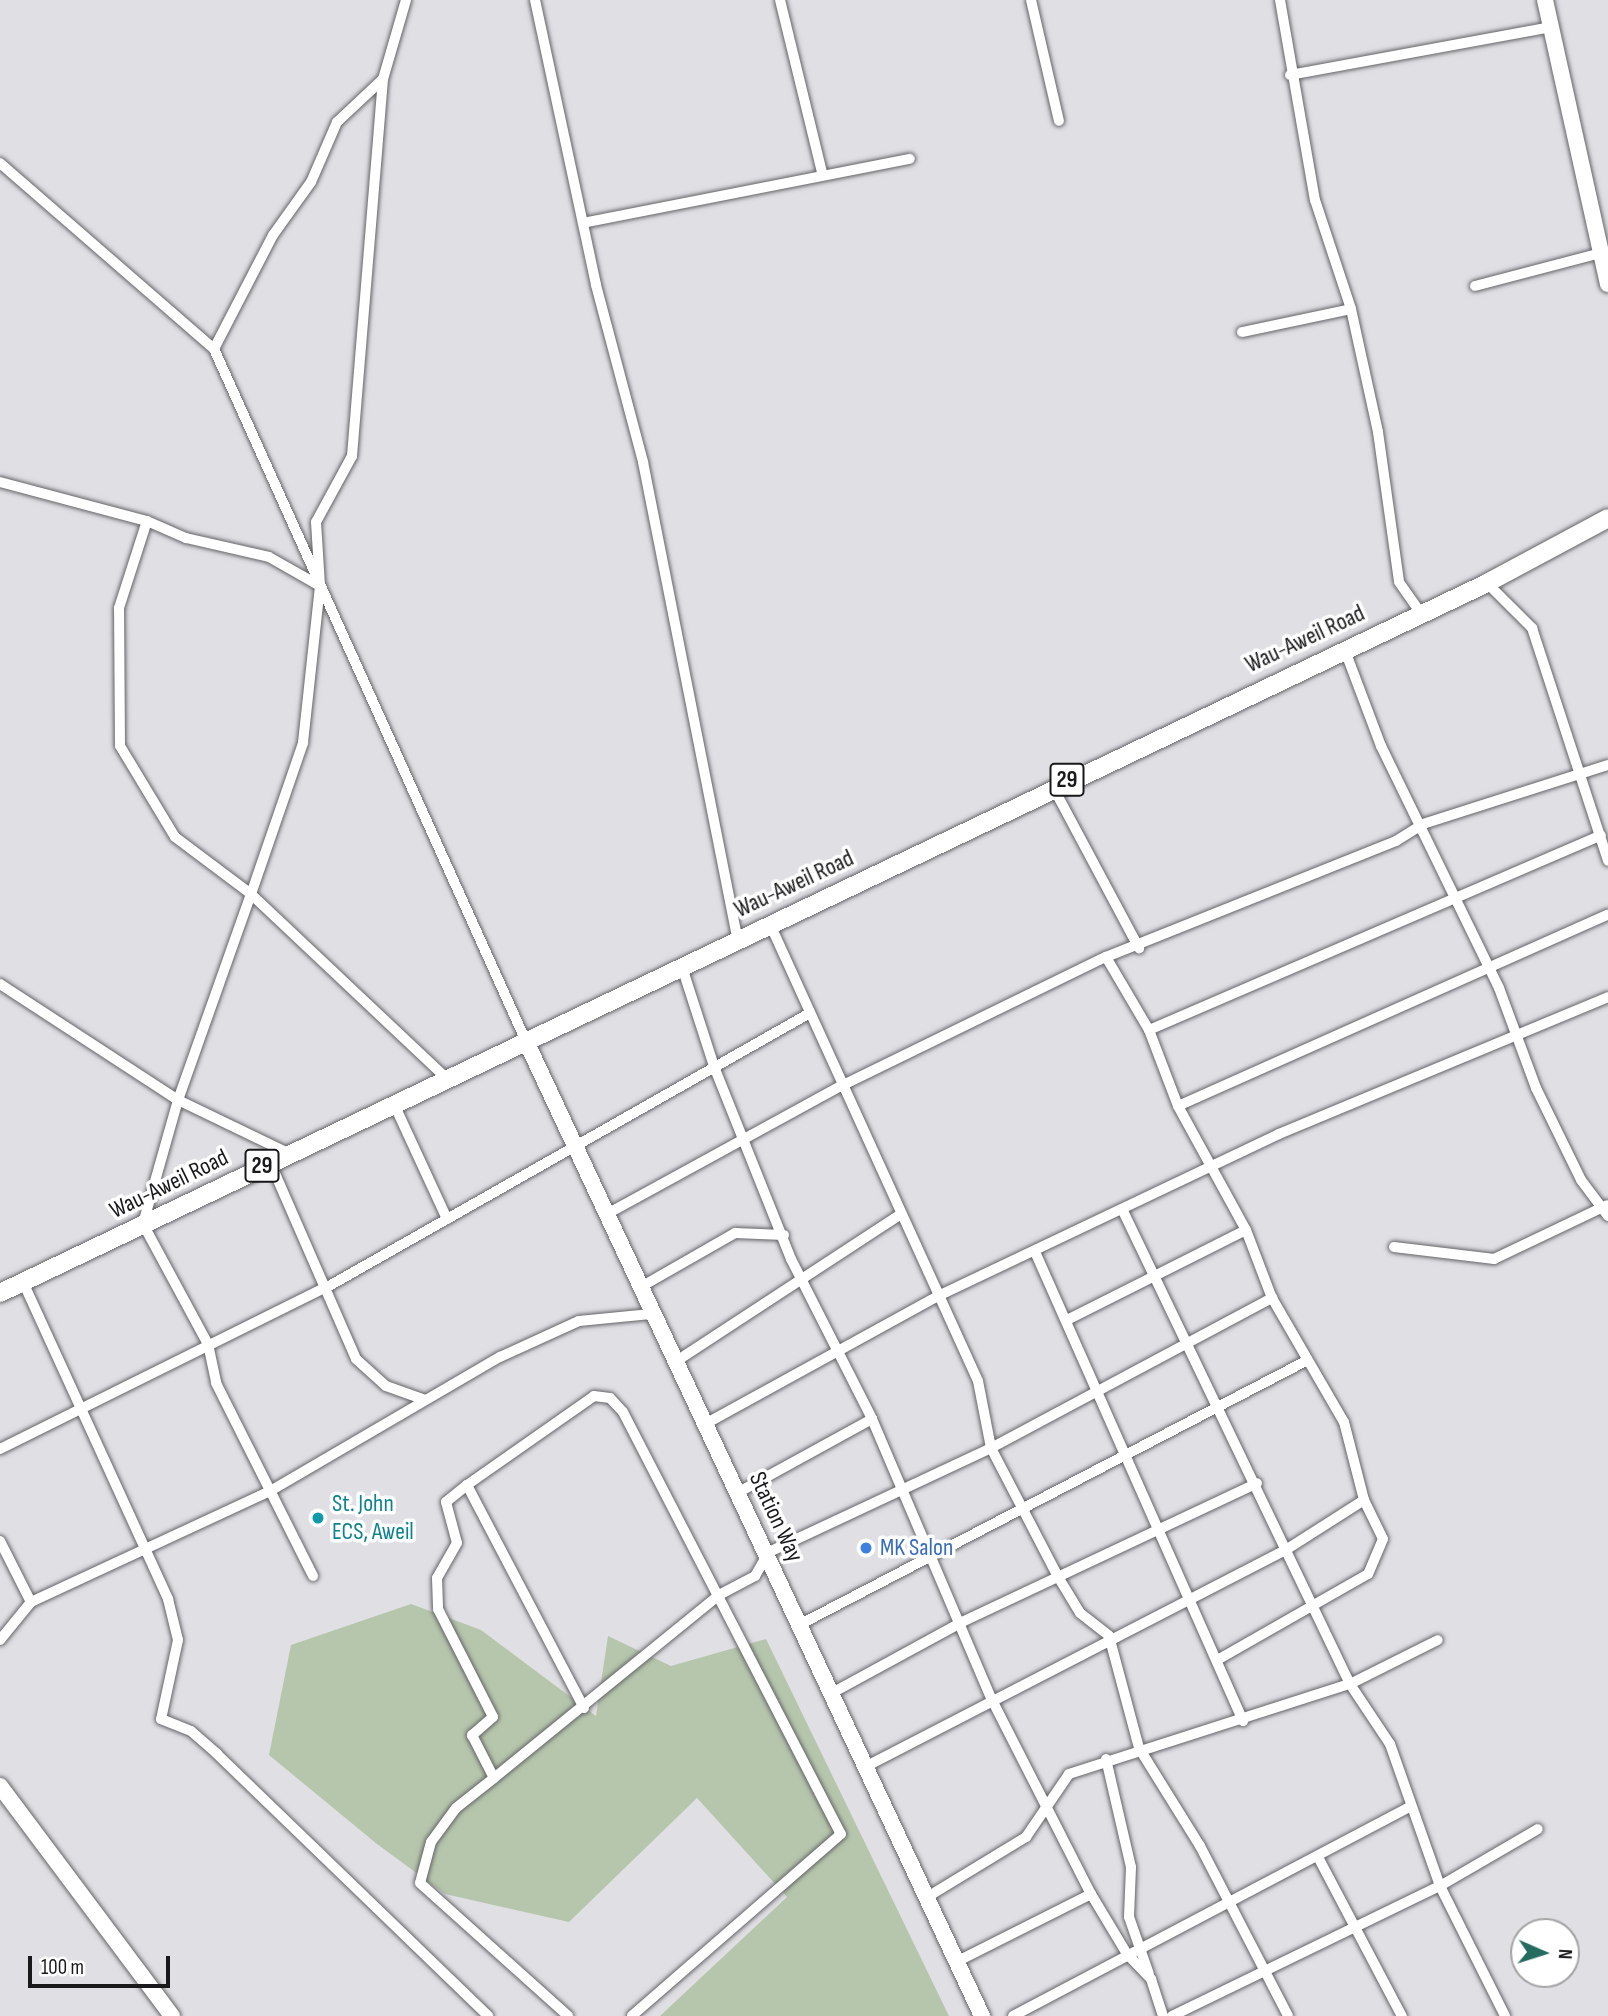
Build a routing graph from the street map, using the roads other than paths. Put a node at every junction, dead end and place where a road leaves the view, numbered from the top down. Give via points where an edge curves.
1 (406, 0) edge
2 (535, 0) edge
3 (780, 0) edge
4 (1031, 0) edge
5 (1280, 0) edge
6 (1545, 0) edge
7 (1551, 27) junction
8 (1290, 75) junction
9 (383, 79) junction
10 (1059, 121) dead end
11 (911, 159) dead end
12 (0, 163) edge
13 (821, 172) junction
14 (583, 223) junction
15 (1601, 253) junction
16 (1608, 284) edge
17 (1475, 286) dead end
18 (1351, 309) junction
19 (1242, 332) dead end
20 (214, 349) junction
21 (0, 482) edge
22 (1608, 518) edge
23 (147, 522) junction
24 (1487, 583) junction
25 (320, 586) junction
26 (1419, 611) junction
27 (1344, 648) junction
28 (1608, 765) edge
29 (1580, 777) junction
30 (1053, 787) junction
31 (1423, 824) junction
32 (1601, 835) junction
33 (1608, 862) edge
34 (251, 894) junction
35 (1457, 895) junction
36 (1608, 915) edge
37 (769, 922) junction
38 (737, 938) junction
39 (1139, 948) junction
40 (1105, 957) junction
41 (681, 964) junction
42 (1486, 968) junction
43 (0, 984) edge
44 (1608, 997) edge
45 (810, 1013) junction
46 (1149, 1030) junction
47 (1513, 1035) junction
48 (525, 1039) junction
49 (715, 1069) junction
50 (446, 1077) junction
51 (843, 1085) junction
52 (178, 1100) junction
53 (393, 1102) junction
54 (1178, 1106) junction
55 (742, 1141) junction
56 (578, 1147) junction
57 (288, 1153) junction
58 (270, 1162) junction
59 (1209, 1169) junction
60 (1606, 1209) edge
61 (1123, 1211) junction
62 (607, 1214) junction
63 (898, 1216) junction
64 (447, 1219) junction
65 (143, 1224) junction
66 (1246, 1230) junction
67 (784, 1235) junction
68 (1394, 1247) dead end
69 (1036, 1254) junction
70 (1155, 1278) junction
71 (801, 1280) junction
72 (23, 1282) junction
73 (329, 1286) junction
74 (639, 1288) junction
75 (0, 1293) edge
76 (940, 1296) junction
77 (1272, 1298) junction
78 (651, 1314) junction
79 (1069, 1319) junction
80 (208, 1344) junction
81 (1188, 1345) junction
82 (840, 1353) junction
83 (1306, 1361) junction
84 (675, 1362) junction
85 (1096, 1393) junction
86 (425, 1400) junction
87 (1220, 1408) junction
88 (79, 1410) junction
89 (872, 1419) junction
90 (707, 1423) junction
91 (991, 1448) junction
92 (0, 1449) edge
93 (1123, 1458) junction
94 (1257, 1483) junction
95 (467, 1485) junction
96 (900, 1489) junction
97 (272, 1490) junction
98 (739, 1492) junction
99 (1364, 1500) junction
100 (1025, 1512) junction
101 (1156, 1527) junction
102 (0, 1541) edge
103 (148, 1548) junction
104 (1284, 1551) junction
105 (769, 1552) junction
106 (930, 1557) junction
107 (1057, 1575) junction
108 (313, 1576) dead end
109 (719, 1595) junction
110 (1189, 1597) junction
111 (31, 1602) junction
112 (1314, 1609) junction
113 (962, 1622) junction
114 (799, 1625) junction
115 (1109, 1636) junction
116 (0, 1640) edge
117 (1438, 1640) dead end
118 (1219, 1659) junction
119 (1350, 1684) junction
120 (832, 1693) junction
121 (991, 1698) junction
122 (584, 1707) junction
123 (1243, 1721) junction
124 (1139, 1748) junction
125 (1106, 1759) junction
126 (865, 1767) junction
127 (494, 1779) junction
128 (0, 1786) edge
129 (1410, 1807) junction
130 (1045, 1809) junction
131 (1538, 1829) dead end
132 (1318, 1857) junction
133 (1440, 1886) junction
134 (1091, 1894) junction
135 (929, 1896) junction
136 (1226, 1899) junction
137 (1354, 1924) junction
138 (1138, 1945) junction
139 (1127, 1954) junction
140 (958, 1961) junction
141 (1263, 1969) junction
142 (1151, 1979) junction
143 (172, 2016) edge
144 (488, 2016) edge
145 (568, 2016) edge
146 (632, 2016) edge
147 (982, 2016) edge
148 (1013, 2016) edge
149 (1163, 2016) edge
150 (1172, 2016) edge
151 (1288, 2016) edge
152 (1402, 2016) edge
153 (1505, 2016) edge

1 - 9 street
2 - 14 street
3 - 13 street
4 - 10 street
5 - 8 street
6 - 7 main road
7 - 8 street
7 - 15 main road
8 - 18 street via 1315,200
9 - 20 street via 337,122 311,182 273,236
9 - 25 street via 352,456 316,522
11 - 13 street
12 - 20 street
13 - 14 street
14 - 38 street via 643,462
15 - 16 main road
15 - 17 street
18 - 19 street
18 - 26 street via 1378,432 1399,582
20 - 25 street
21 - 23 street
22 - 24 main road, Wau-Aweil Road / 29
23 - 25 street via 186,538 269,556
23 - 34 street via 119,608 120,746 175,836
24 - 26 main road, Wau-Aweil Road / 29
24 - 29 street via 1532,628
25 - 34 street via 303,743
25 - 48 street
26 - 27 main road, Wau-Aweil Road / 29
27 - 30 main road, Wau-Aweil Road / 29
27 - 31 street via 1381,746
28 - 29 street
29 - 31 street
29 - 32 street
30 - 37 main road, Wau-Aweil Road / 29
30 - 39 street
31 - 35 street
31 - 39 street
32 - 33 street
32 - 35 street
34 - 50 street
34 - 52 street
35 - 42 street
35 - 46 street
36 - 42 street
37 - 38 main road, Wau-Aweil Road / 29
37 - 45 street
38 - 41 main road, Wau-Aweil Road / 29
39 - 40 street
40 - 46 street
40 - 51 street
41 - 48 main road, Wau-Aweil Road / 29
41 - 49 street
42 - 47 street
42 - 54 street
43 - 52 street
44 - 47 street
45 - 49 street
45 - 51 street
46 - 54 street
47 - 59 street
47 - 60 street via 1581,1180
48 - 50 main road, Wau-Aweil Road / 29
48 - 56 main road, Station Way
49 - 55 street
49 - 56 street
50 - 53 main road, Wau-Aweil Road / 29
51 - 55 street
51 - 63 street
52 - 57 street
52 - 65 street
53 - 57 main road, Wau-Aweil Road / 29
53 - 64 street
54 - 59 street
55 - 62 street
55 - 67 street
56 - 62 main road, Station Way
56 - 64 street
57 - 58 main road, Wau-Aweil Road / 29
58 - 65 main road, Wau-Aweil Road / 29
58 - 73 street
59 - 61 street
59 - 66 street
60 - 68 street via 1494,1259
61 - 69 street
61 - 70 street
62 - 74 main road, Station Way
63 - 71 street
63 - 76 street
64 - 73 street
65 - 72 main road, Wau-Aweil Road / 29
65 - 80 street
66 - 70 street
66 - 77 street
67 - 71 street
67 - 74 street via 735,1233
69 - 76 street
69 - 79 street
70 - 79 street
70 - 81 street
71 - 82 street
71 - 84 street
72 - 75 main road, Wau-Aweil Road / 29
72 - 88 street
73 - 80 street
73 - 86 street via 356,1359 386,1386
74 - 78 main road, Station Way
76 - 82 street
76 - 91 street via 978,1381
77 - 81 street
77 - 83 street
78 - 84 main road, Station Way
78 - 86 street via 579,1321
79 - 85 street
80 - 88 street
80 - 97 street via 216,1383
81 - 85 street
81 - 87 street
82 - 89 street
82 - 90 street
83 - 87 street
83 - 99 street via 1344,1422
84 - 90 main road, Station Way
85 - 91 street
85 - 93 street
86 - 97 street
87 - 93 street
87 - 94 street
88 - 92 street
88 - 103 street
89 - 96 street
89 - 98 street
90 - 98 main road, Station Way
91 - 96 street
91 - 100 street
93 - 100 street
93 - 101 street
94 - 101 street
94 - 104 street
95 - 109 street via 594,1396 610,1398
95 - 122 street
95 - 127 street via 446,1502 457,1543 437,1578 438,1609 493,1717 472,1734
96 - 105 street
96 - 106 street
97 - 103 street
97 - 108 street
98 - 105 main road, Station Way
99 - 104 street
99 - 112 street via 1383,1539 1368,1574
100 - 106 street
100 - 107 street
101 - 107 street
101 - 110 street
102 - 111 street
103 - 111 street
103 - 144 street via 178,1640 162,1719 191,1731 217,1754
104 - 110 street
104 - 112 street
105 - 109 street via 755,1576
105 - 114 main road, Station Way
106 - 113 street
106 - 114 street
107 - 113 street
107 - 115 street via 1080,1613
109 - 122 street
109 - 146 street via 841,1833
110 - 115 street
110 - 118 street
111 - 116 street
112 - 118 street
112 - 119 street
113 - 120 street
113 - 121 street
114 - 120 main road, Station Way
115 - 121 street
115 - 124 street
117 - 119 street
118 - 123 street
119 - 123 street
119 - 129 street via 1390,1744
120 - 126 main road, Station Way
121 - 126 street
121 - 130 street
122 - 127 street
123 - 124 street
124 - 125 street
124 - 136 street
125 - 130 street via 1069,1774
125 - 138 street via 1131,1867 1129,1917
126 - 135 main road, Station Way
127 - 145 street via 456,1808 431,1842 420,1883
128 - 143 main road
129 - 132 street
129 - 133 street
130 - 134 street
130 - 135 street via 1026,1837
131 - 133 street
132 - 136 street
132 - 137 street
133 - 137 street
133 - 153 street
134 - 139 street
134 - 140 street
135 - 140 main road, Station Way
136 - 138 street via 1219,1910
136 - 141 street
137 - 141 street
137 - 152 street
138 - 139 street
138 - 142 street
139 - 142 street
139 - 148 street
140 - 147 main road, Station Way
141 - 150 street
141 - 151 street
142 - 149 street

